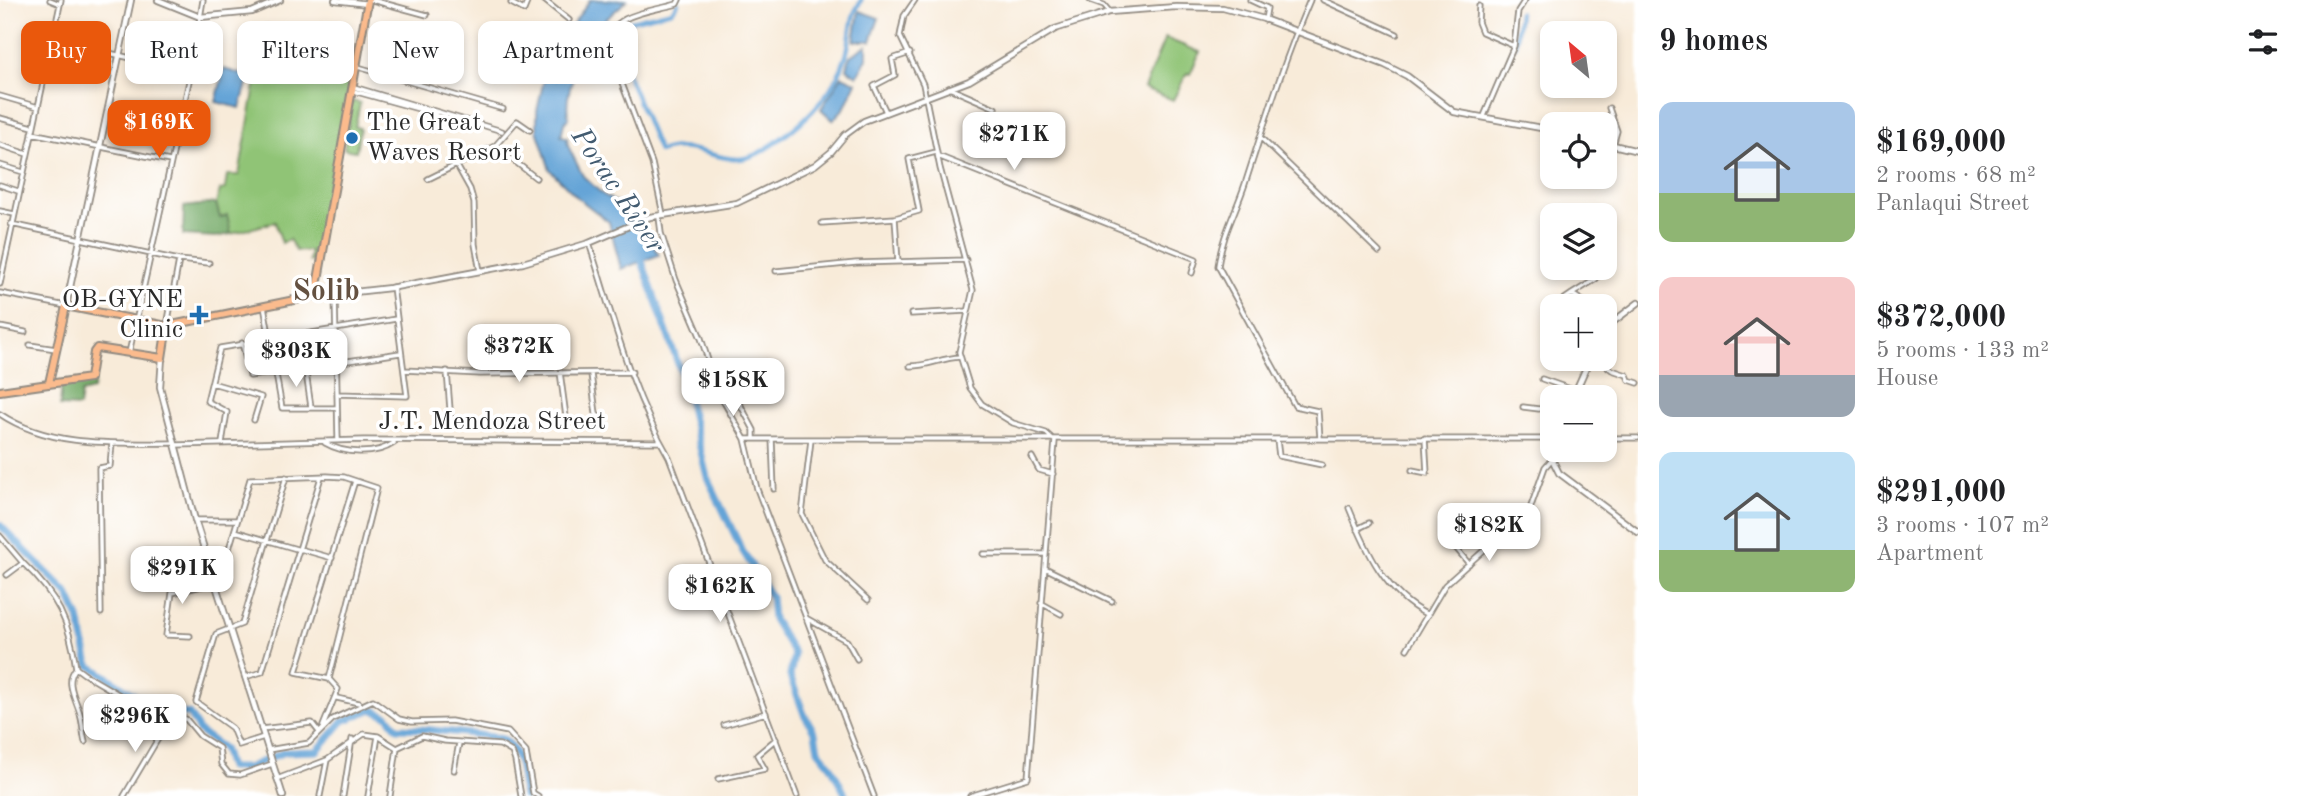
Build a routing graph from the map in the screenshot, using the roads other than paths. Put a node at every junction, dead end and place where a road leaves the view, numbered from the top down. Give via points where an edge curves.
1 (50, 0) edge
2 (131, 0) edge
3 (158, 0) edge
4 (203, 0) edge
5 (280, 0) edge
6 (335, 0) edge
7 (528, 0) edge
8 (544, 0) edge
9 (679, 0) edge
10 (915, 0) edge
11 (1090, 0) edge
12 (1250, 0) edge
13 (1310, 0) edge
14 (1323, 0) edge
15 (1525, 0) edge
16 (369, 1) edge
17 (60, 2) edge
18 (511, 3) dead end
19 (1479, 6) dead end
20 (1109, 12) junction
21 (427, 15) dead end
22 (200, 17) junction
23 (569, 20) dead end
24 (1265, 20) junction
25 (56, 21) edge
26 (199, 21) edge
27 (1296, 33) junction
28 (1397, 34) dead end
29 (1514, 46) junction
30 (910, 53) junction
31 (111, 55) edge
32 (120, 57) junction
33 (125, 58) edge
34 (356, 66) junction
35 (43, 84) edge
36 (188, 84) edge
37 (351, 88) junction
38 (948, 88) junction
39 (0, 96) edge
40 (925, 96) junction
41 (38, 107) junction
42 (995, 108) dead end
43 (1609, 108) dead end
44 (503, 109) dead end
45 (886, 112) junction
46 (1610, 112) edge
47 (1484, 116) junction
48 (438, 117) dead end
49 (0, 118) edge
50 (150, 121) dead end
51 (33, 127) junction
52 (179, 127) junction
53 (1540, 128) edge
54 (530, 130) dead end
55 (502, 131) dead end
56 (32, 133) junction
57 (1260, 137) junction
58 (0, 145) edge
59 (495, 146) junction
60 (1617, 146) edge
61 (100, 148) junction
62 (1638, 152) edge
63 (27, 154) junction
64 (937, 154) junction
65 (171, 162) junction
66 (456, 164) junction
67 (0, 165) edge
68 (23, 172) junction
69 (428, 178) dead end
70 (536, 178) dead end
71 (0, 185) edge
72 (19, 191) junction
73 (0, 211) edge
74 (14, 214) junction
75 (662, 216) junction
76 (895, 218) junction
77 (822, 223) dead end
78 (11, 224) junction
79 (80, 238) junction
80 (0, 243) edge
81 (589, 243) junction
82 (8, 246) junction
83 (1379, 252) dead end
84 (150, 254) junction
85 (179, 260) junction
86 (966, 260) junction
87 (898, 262) junction
88 (209, 263) dead end
89 (480, 271) junction
90 (776, 271) dead end
91 (1192, 273) dead end
92 (1594, 280) edge
93 (0, 284) edge
94 (393, 287) junction
95 (0, 293) edge
96 (1572, 294) edge
97 (335, 295) junction
98 (309, 297) junction
99 (1638, 303) edge
100 (66, 306) junction
101 (264, 306) junction
102 (967, 311) junction
103 (911, 314) dead end
104 (396, 319) junction
105 (1617, 319) edge
106 (136, 321) junction
107 (0, 327) edge
108 (167, 327) junction
109 (336, 327) junction
110 (25, 332) dead end
111 (270, 337) junction
112 (243, 343) junction
113 (30, 345) dead end
114 (57, 349) junction
115 (129, 353) junction
116 (400, 353) junction
117 (960, 356) junction
118 (162, 358) junction
119 (337, 362) junction
120 (305, 366) junction
121 (911, 366) dead end
122 (404, 370) junction
123 (275, 371) junction
124 (447, 371) junction
125 (1616, 371) edge
126 (560, 372) junction
127 (632, 372) junction
128 (591, 374) junction
129 (1542, 379) dead end
130 (49, 383) junction
131 (212, 383) junction
132 (1638, 383) edge
133 (1559, 385) edge
134 (0, 391) edge
135 (733, 391) dead end
136 (338, 394) junction
137 (311, 407) junction
138 (1523, 407) dead end
139 (337, 408) junction
140 (1540, 409) edge
141 (0, 414) edge
142 (254, 421) dead end
143 (451, 422) dead end
144 (605, 423) dead end
145 (567, 424) dead end
146 (1320, 438) junction
147 (1425, 438) junction
148 (1617, 438) edge
149 (1638, 438) edge
150 (745, 439) junction
151 (754, 439) junction
152 (772, 439) junction
153 (1540, 439) edge
154 (338, 440) junction
155 (811, 440) junction
156 (1277, 440) junction
157 (1055, 441) junction
158 (323, 442) junction
159 (396, 442) junction
160 (660, 442) junction
161 (112, 443) junction
162 (174, 444) junction
163 (222, 444) junction
164 (1032, 457) dead end
165 (1549, 462) edge
166 (1554, 462) edge
167 (1322, 465) dead end
168 (1412, 470) dead end
169 (1053, 474) junction
170 (286, 477) junction
171 (321, 477) junction
172 (355, 481) junction
173 (774, 489) dead end
174 (1349, 508) dead end
175 (195, 520) junction
176 (237, 520) junction
177 (1369, 523) dead end
178 (1357, 528) junction
179 (234, 531) junction
180 (1638, 532) edge
181 (0, 536) edge
182 (1447, 537) dead end
183 (267, 540) junction
184 (300, 549) junction
185 (983, 554) dead end
186 (1045, 554) junction
187 (332, 558) junction
188 (23, 563) junction
189 (1469, 564) junction
190 (1044, 567) junction
191 (7, 575) dead end
192 (214, 586) junction
193 (868, 600) dead end
194 (1112, 601) dead end
195 (1041, 603) junction
196 (101, 613) dead end
197 (1061, 614) dead end
198 (1428, 615) junction
199 (805, 616) junction
200 (229, 631) junction
201 (190, 636) dead end
202 (1407, 649) dead end
203 (857, 659) dead end
204 (76, 667) junction
205 (245, 677) junction
206 (329, 679) junction
207 (337, 698) junction
208 (361, 704) junction
209 (766, 713) junction
210 (166, 719) junction
211 (724, 725) dead end
212 (261, 729) junction
213 (321, 730) junction
214 (378, 736) junction
215 (264, 737) junction
216 (352, 739) junction
217 (776, 739) junction
218 (85, 742) dead end
219 (459, 743) junction
220 (397, 748) junction
221 (268, 751) junction
222 (327, 760) junction
223 (272, 762) junction
224 (454, 770) dead end
225 (277, 779) junction
226 (718, 779) dead end
227 (124, 796) edge
228 (283, 796) edge
229 (320, 796) edge
230 (343, 796) edge
231 (368, 796) edge
232 (390, 796) edge
233 (521, 796) edge
234 (538, 796) edge
235 (797, 796) edge
236 (874, 796) edge
237 (970, 796) edge

1 - 17 street
2 - 32 street
3 - 22 street
4 - 22 street
5 - 22 street via 252,12
6 - 16 street
7 - 18 street via 524,10
8 - 23 street
9 - 75 street via 617,21 607,44 652,163
10 - 30 street via 900,29
11 - 20 street
12 - 24 street via 1267,8
13 - 27 street
14 - 28 street
15 - 29 street via 1518,11
16 - 21 street
16 - 34 main road
17 - 25 street
19 - 29 street via 1482,32
20 - 24 street via 1200,6
20 - 38 street via 1055,29 1001,65
22 - 26 street
24 - 27 street
27 - 47 street via 1407,76 1454,112
27 - 57 street
29 - 47 street
30 - 40 street
30 - 45 street via 892,59 895,75 874,86
31 - 32 street
32 - 33 street
32 - 61 street
34 - 37 main road
34 - 44 street
35 - 41 street
36 - 52 street
37 - 48 street
37 - 55 street
37 - 98 main road via 319,285
38 - 40 street
38 - 42 street
39 - 41 street
40 - 45 street
40 - 64 street
41 - 51 street
43 - 46 street
45 - 75 street via 845,135 815,165 766,191 737,203
47 - 53 street
49 - 51 street
50 - 52 street
51 - 56 street
52 - 65 street
54 - 59 street via 517,121
56 - 61 street
56 - 63 street
57 - 83 street
57 - 146 street via 1218,266 1295,406 1318,411
58 - 63 street
59 - 66 street
59 - 70 street
60 - 62 street
61 - 65 street
61 - 79 street
63 - 68 street
64 - 76 street via 909,159 919,211
64 - 86 street
64 - 91 street via 1196,259
65 - 84 street
66 - 69 street
66 - 89 street via 472,196
67 - 68 street
68 - 72 street
71 - 72 street
72 - 74 street
73 - 74 street
74 - 78 street
75 - 81 street
75 - 150 street via 661,233 676,280 718,392
76 - 77 street
76 - 87 street
78 - 79 street
78 - 82 street
79 - 84 street
79 - 100 street
80 - 82 street
81 - 89 street
81 - 127 street
82 - 93 street
84 - 85 street
84 - 106 street
85 - 88 street
85 - 108 street
86 - 87 street
86 - 102 street via 973,290
87 - 90 street
89 - 94 street
92 - 96 street
94 - 97 street
94 - 104 street
95 - 100 street
97 - 98 street
97 - 109 street
98 - 101 main road
99 - 105 street
100 - 106 main road
100 - 114 main road
101 - 108 main road
101 - 111 street
102 - 103 street
102 - 117 street
104 - 109 street
104 - 116 street
106 - 108 main road
106 - 115 street
107 - 110 street
108 - 118 main road
109 - 111 street
109 - 119 street
111 - 112 street
111 - 123 street
112 - 123 street via 250,376
112 - 131 street via 220,348
113 - 114 street
114 - 130 main road
115 - 118 main road
115 - 130 main road via 96,349 90,378
116 - 119 street
116 - 122 street
117 - 121 street via 939,359 929,366
117 - 157 street via 970,388 982,404
118 - 162 street via 160,387
119 - 120 street
119 - 136 street
120 - 123 street
120 - 137 street
122 - 124 street
122 - 136 street via 407,396
123 - 137 street via 282,408
124 - 126 street
124 - 143 street
125 - 132 street
126 - 128 street
126 - 145 street
127 - 128 street
127 - 160 street
128 - 144 street via 596,414
129 - 133 street
130 - 134 main road
131 - 142 street via 261,397
131 - 163 street via 206,401 227,412
135 - 151 street via 754,429
136 - 139 street
137 - 139 street
138 - 140 street
139 - 154 street
141 - 161 street via 54,436
146 - 147 street
146 - 156 street
147 - 153 street
147 - 168 street via 1427,473
148 - 149 street
150 - 151 street
150 - 199 street via 757,489
151 - 152 street
152 - 155 street
152 - 173 street
154 - 158 street, J.T. Mendoza Street
154 - 159 street, J.T. Mendoza Street
155 - 157 street
155 - 193 street via 804,520 825,560
156 - 157 street
156 - 167 street via 1279,456
157 - 169 street
158 - 159 street via 351,452
158 - 163 street
159 - 160 street, J.T. Mendoza Street
160 - 209 street via 670,457
161 - 162 street
161 - 196 street via 110,467 99,468
162 - 163 street
162 - 175 street
164 - 169 street via 1039,470
165 - 189 street via 1530,509
166 - 180 street via 1565,479
169 - 186 street
170 - 171 street
170 - 176 street via 250,479
170 - 183 street
171 - 172 street
171 - 184 street
172 - 187 street
172 - 206 street via 377,488
174 - 178 street
175 - 176 street
175 - 192 street
176 - 179 street
177 - 178 street
178 - 198 street via 1385,579 1402,599
179 - 183 street
179 - 192 street
181 - 188 street
182 - 189 street
183 - 184 street
183 - 200 street via 242,624
184 - 187 street
184 - 205 street via 262,672
185 - 186 street
186 - 190 street
187 - 206 street via 296,672
188 - 191 street
188 - 204 street via 60,604
189 - 198 street via 1445,585
190 - 194 street
190 - 195 street
192 - 200 street
192 - 201 street via 172,593 166,635
195 - 197 street
195 - 237 street via 1028,778
198 - 202 street
199 - 203 street via 847,641
199 - 236 street
200 - 205 street
200 - 215 street via 216,634 196,702 232,728 239,745
204 - 210 street
204 - 218 street via 71,686
205 - 212 street
206 - 207 street via 338,689
207 - 208 street
207 - 213 street
208 - 213 street
208 - 234 street via 380,702 400,719 412,722 451,721 508,732 526,752 533,793
209 - 211 street
209 - 217 street
210 - 223 street via 186,719 200,736 217,746 229,774 240,775
210 - 227 street
212 - 213 street via 312,723
212 - 215 street
213 - 221 street via 302,746
214 - 216 street via 364,734
214 - 220 street
214 - 231 street
215 - 221 street
216 - 222 street
216 - 230 street
217 - 226 street via 757,755 765,769
217 - 235 street
219 - 220 street via 422,736
219 - 224 street
219 - 233 street via 493,743 512,752
220 - 232 street
221 - 223 street
222 - 225 street
222 - 229 street
223 - 225 street
225 - 228 street

